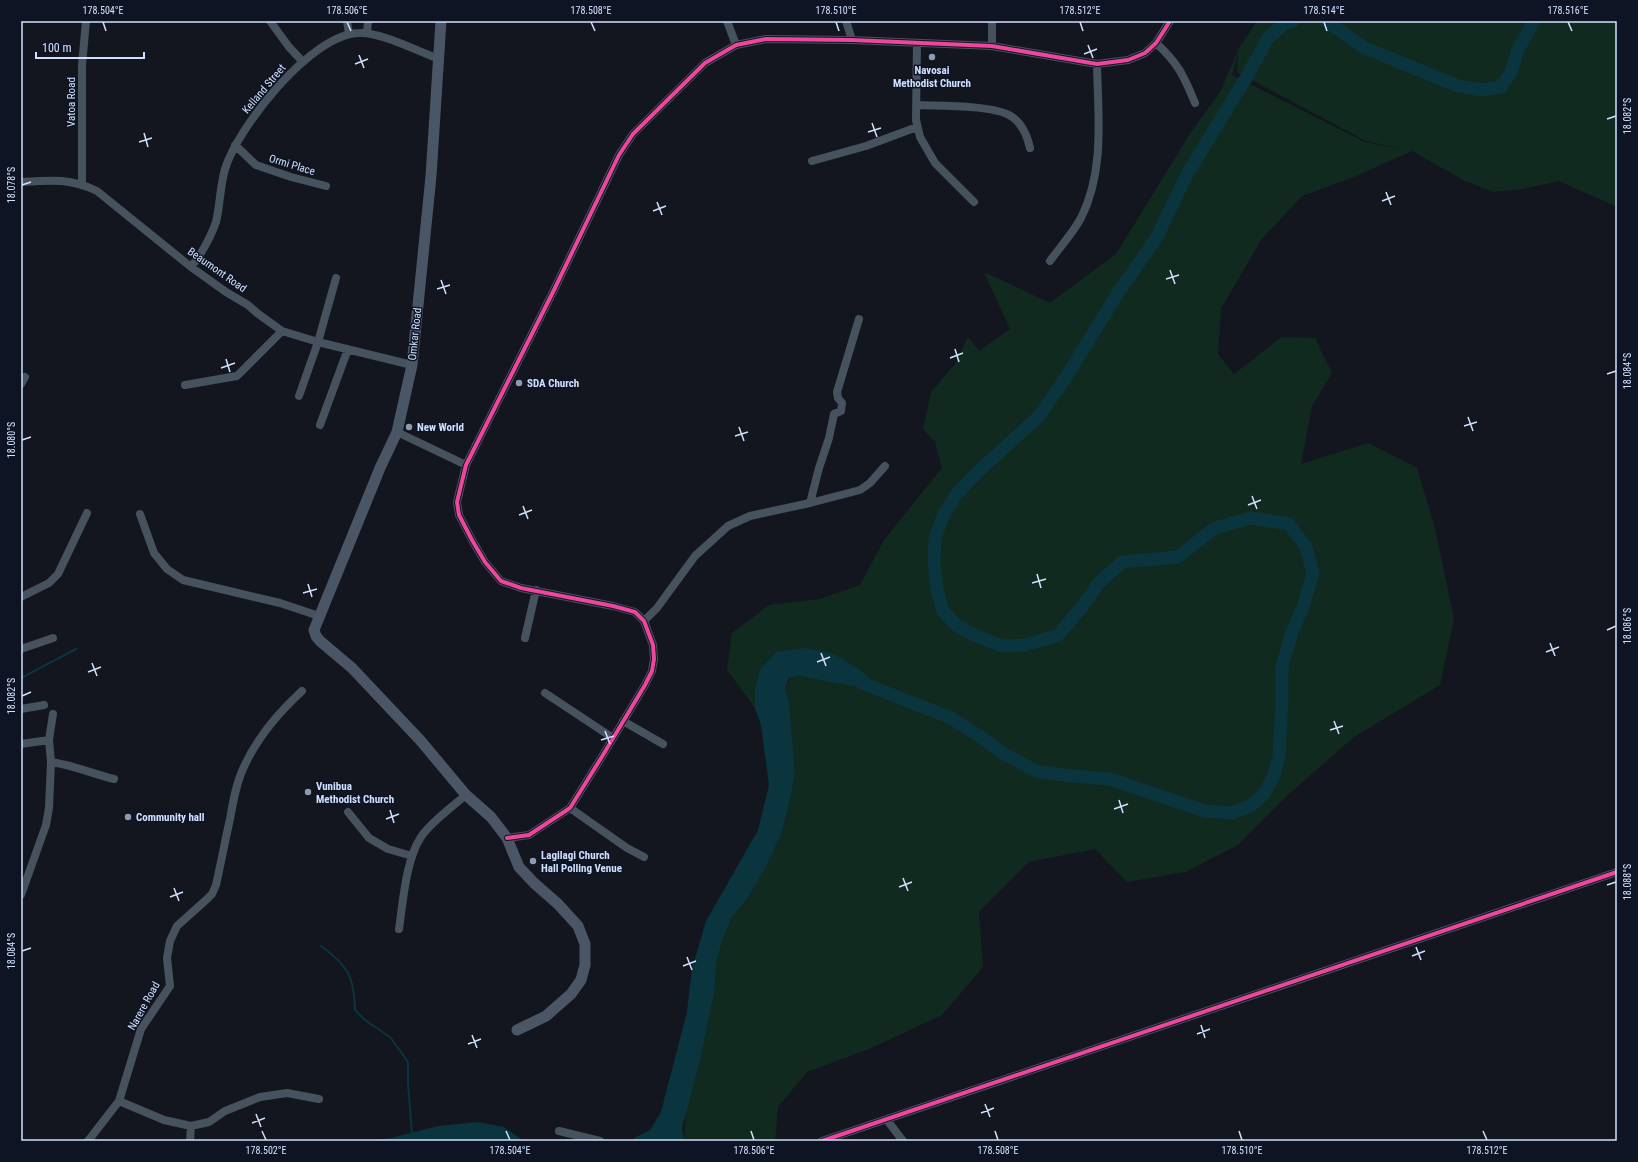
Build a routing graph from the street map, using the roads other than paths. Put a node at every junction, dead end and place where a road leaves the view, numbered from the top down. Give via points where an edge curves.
1 (86, 21) edge
2 (270, 21) edge
3 (347, 21) edge
4 (368, 21) edge
5 (442, 21) edge
6 (727, 21) edge
7 (846, 21) edge
8 (992, 21) edge
9 (1170, 21) edge
10 (367, 33) junction
11 (349, 34) junction
12 (852, 40) junction
13 (917, 43) junction
14 (1156, 43) junction
15 (736, 45) junction
16 (992, 46) junction
17 (439, 59) junction
18 (303, 62) junction
19 (1097, 64) junction
20 (1194, 103) dead end
21 (917, 105) junction
22 (917, 127) junction
23 (235, 144) junction
24 (1030, 148) dead end
25 (812, 161) dead end
26 (21, 182) edge
27 (82, 183) junction
28 (326, 186) dead end
29 (974, 202) dead end
30 (1050, 260) dead end
31 (191, 267) junction
32 (336, 278) dead end
33 (859, 319) dead end
34 (282, 331) junction
35 (318, 342) junction
36 (348, 349) junction
37 (412, 365) junction
38 (185, 385) dead end
39 (299, 396) dead end
40 (320, 425) dead end
41 (397, 432) junction
42 (466, 465) junction
43 (885, 466) dead end
44 (810, 503) junction
45 (87, 513) dead end
46 (140, 514) dead end
47 (536, 590) junction
48 (21, 597) edge
49 (319, 616) junction
50 (644, 621) junction
51 (53, 638) dead end
52 (525, 638) dead end
53 (21, 649) edge
54 (302, 691) dead end
55 (545, 692) dead end
56 (44, 705) dead end
57 (21, 709) edge
58 (53, 714) dead end
59 (623, 721) junction
60 (613, 738) junction
61 (49, 740) junction
62 (21, 744) edge
63 (663, 744) dead end
64 (51, 762) junction
65 (114, 779) dead end
66 (466, 795) junction
67 (570, 808) junction
68 (348, 812) dead end
69 (507, 838) junction
70 (412, 856) junction
71 (644, 857) dead end
72 (1617, 872) edge
73 (21, 895) edge
74 (399, 929) dead end
75 (517, 1030) dead end
76 (319, 1099) dead end
77 (119, 1100) junction
78 (887, 1120) junction
79 (191, 1126) junction
80 (559, 1131) dead end
81 (88, 1141) edge
82 (190, 1141) edge
83 (600, 1141) edge
84 (822, 1141) edge
85 (903, 1141) edge

1 - 27 street, Vatoa Road via 82,65
2 - 18 street
3 - 11 street
4 - 10 street
5 - 17 street, Omkar Road
6 - 15 street
7 - 12 street
8 - 16 street
9 - 14 street
10 - 11 street, Kelland Street
10 - 17 street, Kelland Street
11 - 18 street, Kelland Street via 324,46
12 - 13 street
12 - 15 street via 766,39
13 - 16 street
13 - 21 street
14 - 19 street via 1145,53 1128,60
14 - 20 street via 1176,63 1186,78
15 - 42 street via 705,63 633,134 619,155
16 - 19 street
17 - 37 street, Omkar Road via 431,176
18 - 23 street, Kelland Street via 277,87
19 - 30 street via 1099,149 1095,179 1080,220
21 - 22 street
21 - 24 street via 992,110 1009,115 1021,126
22 - 25 street via 866,146
22 - 29 street via 935,163
23 - 28 street, Ormi Place via 256,165 291,178
23 - 31 street, Kelland Street via 220,192 216,221 206,246
26 - 27 street, Beaumont Road via 51,180
27 - 31 street, Beaumont Road via 97,191
31 - 34 street, Beaumont Road
32 - 35 street
33 - 44 street via 837,392 841,411 834,414
34 - 35 street, Beaumont Road
34 - 38 street via 237,376
35 - 36 street, Beaumont Road
35 - 39 street
36 - 37 street, Beaumont Road
36 - 40 street
37 - 41 street, Omkar Road
41 - 42 street
41 - 49 street, Omkar Road
42 - 47 street via 457,502 459,515 472,540 501,581
43 - 44 street via 860,490
44 - 50 street via 750,516 728,526 695,556 662,603
45 - 48 street via 58,574 49,583
46 - 49 street via 154,553 167,569 183,580 280,603
47 - 50 street via 634,612
47 - 52 street
49 - 66 street, Omkar Road via 314,630 320,641 352,668 420,740
50 - 59 street via 653,645 652,671
51 - 53 street
54 - 77 street, Narere Road via 285,706 253,749 242,770 216,885 212,894 177,926 170,941 167,958 170,986 141,1029
55 - 60 street
56 - 57 street
58 - 61 street
59 - 60 street
59 - 63 street
60 - 67 street
61 - 62 street
61 - 64 street
64 - 65 street
64 - 73 street via 46,825
66 - 69 street via 491,817
66 - 70 street via 421,836
67 - 69 street via 529,835
67 - 71 street
68 - 70 street via 369,838 388,849
69 - 75 street via 519,867 578,926 585,944 585,965 581,980 574,989 546,1016
70 - 74 street
72 - 78 street
76 - 79 street via 287,1093 260,1097 226,1111 209,1122
77 - 79 street via 164,1120
77 - 81 street, Narere Road
78 - 84 street
78 - 85 street
79 - 82 street
80 - 83 street

